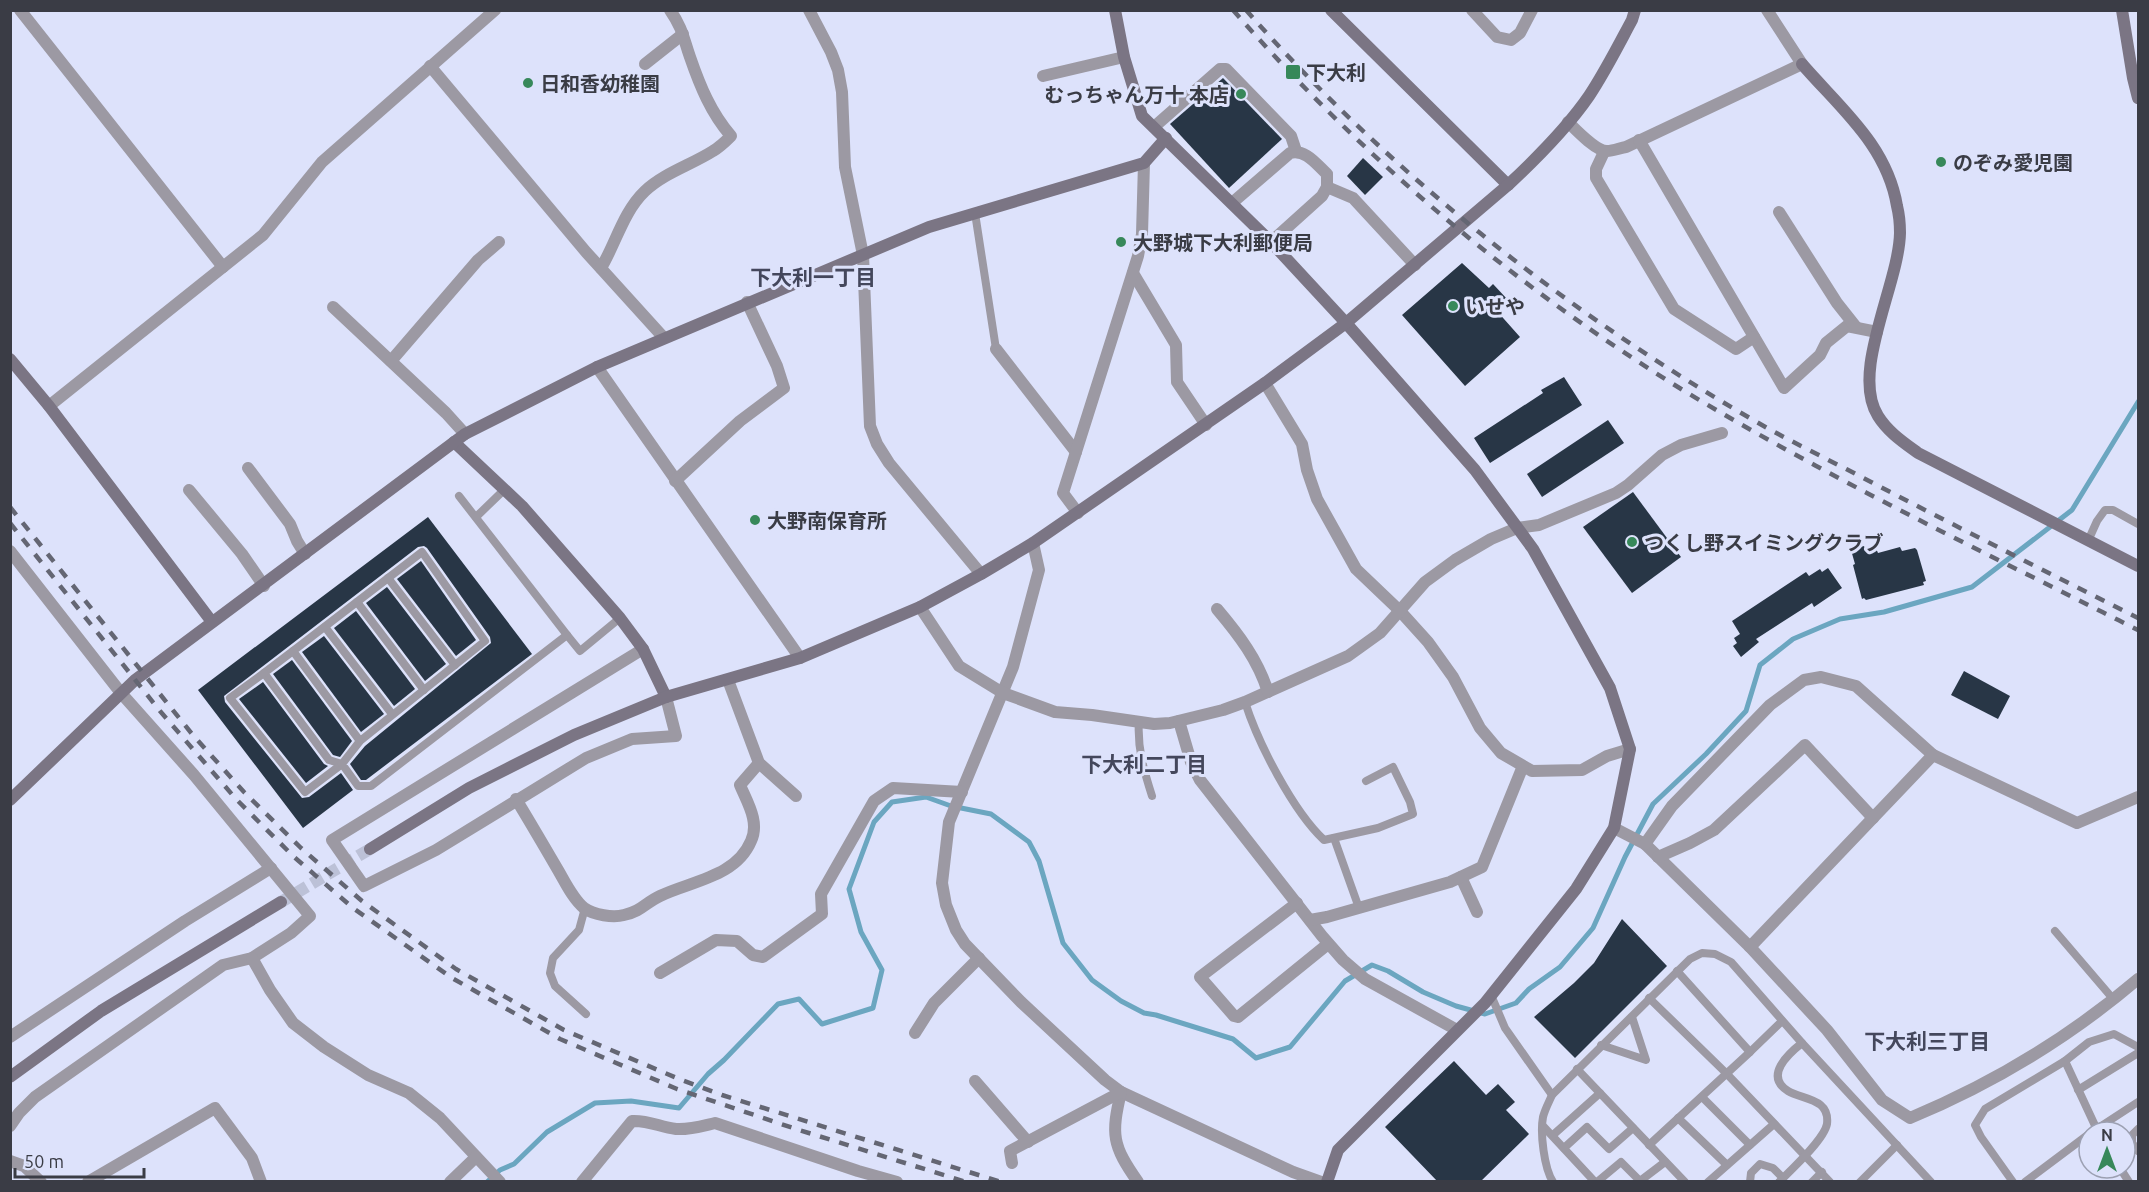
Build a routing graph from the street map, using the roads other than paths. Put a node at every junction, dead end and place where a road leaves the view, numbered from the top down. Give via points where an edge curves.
1 (20, 10) edge
2 (495, 10) edge
3 (670, 10) edge
4 (809, 10) edge
5 (1115, 10) edge
6 (1331, 10) edge
7 (1472, 10) edge
8 (1532, 10) edge
9 (1635, 10) edge
10 (1767, 10) edge
11 (2122, 10) edge
12 (683, 34) junction
13 (1124, 57) junction
14 (645, 64) dead end
15 (1802, 64) junction
16 (430, 66) junction
17 (1043, 76) dead end
18 (2139, 98) edge
19 (1568, 122) junction
20 (1154, 127) junction
21 (1166, 138) junction
22 (1640, 140) junction
23 (1296, 151) junction
24 (1604, 152) junction
25 (1144, 163) junction
26 (1508, 184) junction
27 (1328, 188) junction
28 (1232, 203) junction
29 (1779, 212) dead end
30 (975, 213) junction
31 (500, 242) dead end
32 (1271, 242) junction
33 (863, 255) junction
34 (1415, 265) junction
35 (224, 267) junction
36 (601, 268) junction
37 (1133, 273) junction
38 (747, 302) junction
39 (333, 307) dead end
40 (1346, 323) junction
41 (1856, 327) junction
42 (1877, 332) junction
43 (1754, 337) junction
44 (664, 338) junction
45 (996, 349) joint
46 (10, 359) edge
47 (391, 361) junction
48 (597, 367) junction
49 (1265, 383) junction
50 (49, 406) junction
51 (1206, 425) junction
52 (1722, 432) dead end
53 (465, 434) junction
54 (454, 442) junction
55 (1076, 452) junction
56 (248, 468) dead end
57 (675, 481) junction
58 (505, 489) junction
59 (189, 490) dead end
60 (459, 496) dead end
61 (1078, 513) junction
62 (476, 517) junction
63 (2139, 524) edge
64 (1517, 528) junction
65 (2083, 538) junction
66 (1033, 543) junction
67 (10, 551) edge
68 (305, 554) junction
69 (2139, 567) edge
70 (981, 574) junction
71 (388, 578) junction
72 (264, 586) junction
73 (357, 602) junction
74 (920, 607) junction
75 (1217, 609) dead end
76 (1400, 611) junction
77 (620, 618) junction
78 (212, 622) junction
79 (325, 627) junction
80 (567, 635) junction
81 (643, 649) junction
82 (293, 651) junction
83 (800, 658) junction
84 (455, 665) junction
85 (264, 673) junction
86 (728, 680) junction
87 (424, 690) junction
88 (1269, 692) junction
89 (121, 693) junction
90 (1003, 693) junction
91 (666, 697) junction
92 (1245, 702) junction
93 (393, 714) junction
94 (1139, 721) junction
95 (1179, 721) junction
96 (360, 741) junction
97 (1630, 749) junction
98 (1933, 755) junction
99 (342, 764) junction
100 (759, 764) junction
101 (1523, 766) junction
102 (1366, 781) dead end
103 (963, 792) junction
104 (796, 795) dead end
105 (1152, 796) dead end
106 (2139, 797) edge
107 (516, 799) junction
108 (10, 800) edge
109 (1873, 818) junction
110 (1614, 828) junction
111 (1334, 838) junction
112 (1646, 844) junction
113 (370, 849) tunnel mouth
114 (1658, 856) junction
115 (271, 868) junction
116 (1461, 877) junction
117 (281, 902) tunnel mouth
118 (1297, 903) junction
119 (585, 908) junction
120 (1359, 908) junction
121 (1477, 912) dead end
122 (1310, 920) junction
123 (2055, 931) dead end
124 (1328, 944) junction
125 (1750, 947) junction
126 (252, 958) junction
127 (979, 958) junction
128 (1677, 971) junction
129 (660, 973) dead end
130 (2139, 979) edge
131 (1649, 998) junction
132 (1488, 999) junction
133 (2114, 1000) junction
134 (586, 1014) dead end
135 (1632, 1017) junction
136 (1782, 1021) junction
137 (1459, 1027) junction
138 (915, 1034) dead end
139 (10, 1037) edge
140 (1802, 1043) junction
141 (1601, 1045) junction
142 (2139, 1047) edge
143 (1750, 1052) junction
144 (2139, 1053) edge
145 (2065, 1062) junction
146 (1577, 1069) junction
147 (1726, 1073) junction
148 (10, 1077) edge
149 (975, 1081) dead end
150 (2078, 1090) junction
151 (1122, 1092) junction
152 (1600, 1093) junction
153 (1552, 1095) junction
154 (1702, 1097) junction
155 (2139, 1102) edge
156 (1678, 1118) junction
157 (2089, 1120) edge
158 (2112, 1120) edge
159 (1774, 1124) junction
160 (10, 1126) edge
161 (1543, 1126) junction
162 (1634, 1128) junction
163 (2139, 1129) edge
164 (1553, 1135) junction
165 (1028, 1142) junction
166 (2077, 1144) edge
167 (1648, 1145) junction
168 (1750, 1145) junction
169 (1896, 1145) junction
170 (1564, 1148) junction
171 (2139, 1151) edge
172 (476, 1156) junction
173 (1805, 1156) junction
174 (10, 1161) edge
175 (1012, 1162) dead end
176 (1665, 1162) junction
177 (1727, 1165) junction
178 (1822, 1172) junction
179 (2139, 1178) edge
180 (1714, 1180) edge
181 (1781, 1180) edge
182 (41, 1182) edge
183 (88, 1182) edge
184 (261, 1182) edge
185 (450, 1182) edge
186 (500, 1182) edge
187 (582, 1182) edge
188 (897, 1182) edge
189 (1138, 1182) edge
190 (1321, 1182) edge
191 (1327, 1182) edge
192 (1553, 1182) edge
193 (1596, 1182) edge
194 (1685, 1182) edge
195 (1750, 1182) edge
196 (1812, 1182) edge
197 (1830, 1182) edge
198 (1860, 1182) edge
199 (1931, 1182) edge
200 (2013, 1182) edge
201 (2025, 1182) edge
202 (2131, 1182) edge

1 - 35 street
2 - 16 street
3 - 12 street
4 - 33 street via 838,70 845,167
5 - 13 street
6 - 26 street
7 - 8 street via 1497,37 1511,40 1520,33
9 - 19 street via 1602,75
10 - 15 street
11 - 18 street
12 - 14 street
12 - 36 street via 705,95 731,136 715,150 661,178 644,192 626,213
13 - 17 street
13 - 20 street via 1142,116
15 - 22 street
15 - 42 street via 1874,145 1887,169 1897,204 1900,234
16 - 35 street via 322,162 263,235
16 - 36 street
19 - 24 street
19 - 26 street
20 - 21 street
20 - 23 street via 1220,69 1226,69 1291,136
21 - 25 street
21 - 28 street
22 - 24 street
22 - 43 street
23 - 27 street via 1306,154 1327,174
23 - 28 street via 1283,157
24 - 43 street via 1596,178 1674,309 1736,349
25 - 30 street
25 - 37 street via 1142,234
26 - 34 street
27 - 32 street
27 - 34 street via 1353,198
28 - 32 street
29 - 41 street
30 - 33 street via 929,227
30 - 45 lane
31 - 47 street via 478,260
32 - 40 street
33 - 38 street
33 - 70 street via 870,426 889,463
34 - 40 street
35 - 50 street
36 - 44 street
37 - 51 street via 1176,345 1177,382
37 - 55 street
38 - 44 street
38 - 57 street via 784,388 740,421
39 - 47 street
40 - 49 street
40 - 64 street via 1475,470
41 - 42 street
41 - 43 street via 1847,326 1826,343 1820,355 1784,388
42 - 65 street via 1870,396 1877,415 1895,437 1918,453
44 - 48 street
45 - 55 street
46 - 50 street
47 - 53 street
48 - 53 street
48 - 57 street
49 - 51 street
49 - 76 street via 1302,444 1317,500 1356,569
50 - 78 street
51 - 61 street
52 - 64 street via 1662,454 1616,493 1539,525
53 - 54 street
54 - 58 street
54 - 68 street
55 - 61 street via 1063,494
56 - 68 street via 290,524
57 - 83 street
58 - 62 lane
58 - 77 street
59 - 72 street
60 - 62 lane
61 - 66 street
62 - 80 lane
63 - 65 lane via 2113,510 2105,510
64 - 76 street via 1455,560 1425,582
64 - 97 street via 1533,549 1610,688
65 - 69 street
66 - 70 street
66 - 90 street via 1039,570
67 - 89 street
68 - 72 street
70 - 74 street
71 - 73 lane
71 - 84 lane
71 - 84 lane via 422,552 485,641
72 - 78 street
73 - 79 lane
73 - 87 lane
74 - 83 street
74 - 90 street via 959,666
75 - 88 street via 1250,651
76 - 88 street via 1380,633 1348,656
76 - 101 street via 1441,659 1480,728 1501,753
77 - 80 lane via 580,651
77 - 81 street
78 - 89 street
79 - 82 lane
79 - 93 lane
80 - 99 lane via 371,786 358,786
81 - 91 street
81 - 107 street via 332,840 364,886 436,850
82 - 85 lane
82 - 96 lane
83 - 86 street
84 - 87 lane
85 - 99 lane via 329,760
85 - 99 lane via 230,698 305,792
86 - 91 street
86 - 100 street
87 - 93 lane
88 - 92 street
89 - 108 street
89 - 115 street
90 - 94 street via 1055,712
90 - 103 street
91 - 107 street via 676,736 632,739 586,758
91 - 113 street via 574,735 470,788
92 - 95 street
92 - 111 lane via 1296,807 1324,840
93 - 96 lane
94 - 95 street
94 - 105 lane via 1140,755
95 - 118 street via 1200,780
96 - 99 lane
97 - 101 street via 1582,770 1532,771
97 - 110 street
98 - 106 street via 2077,823
98 - 109 street
98 - 112 street via 1856,686 1821,677 1804,680 1761,714 1672,806
100 - 104 street
100 - 119 street via 740,785 754,820 752,841 726,870 621,916
101 - 116 street via 1482,867
102 - 111 lane via 1393,767 1413,814 1378,828
103 - 127 street via 949,822 942,883 956,930
103 - 129 street via 893,788 874,801 820,894 822,914 764,957 753,955 737,941 716,940
107 - 119 street via 569,889
109 - 114 street via 1805,745 1714,830
109 - 125 street
110 - 112 street
110 - 132 street via 1576,889
111 - 120 lane
112 - 114 street
114 - 125 street
115 - 126 street via 310,916
115 - 139 street
116 - 120 street
116 - 121 street
117 - 148 street via 101,1011
118 - 122 street
118 - 124 street via 1200,977 1238,1017
119 - 134 lane via 579,930 553,958 550,973 555,986
120 - 122 street
122 - 124 street
123 - 133 lane
124 - 137 street via 1365,979
125 - 133 street via 1827,1030 1882,1100 1910,1118 2006,1071
126 - 160 street via 223,965 151,1014 35,1097
126 - 172 street via 293,1023 368,1075 409,1093 440,1118
127 - 138 street via 934,1003
127 - 151 street via 1021,1002
128 - 131 lane
128 - 136 lane via 1702,953 1715,954 1731,962
128 - 143 lane
130 - 133 street
131 - 135 lane
131 - 147 lane
132 - 137 street
132 - 153 lane
135 - 141 lane
135 - 141 lane via 1646,1060
136 - 140 lane
136 - 143 lane
137 - 191 street via 1338,1150
140 - 169 lane
140 - 173 lane via 1786,1056 1779,1072 1787,1091 1811,1099 1825,1112 1824,1131
141 - 146 lane
142 - 145 lane via 2114,1034 2089,1042
143 - 147 lane
144 - 150 lane
145 - 150 lane
145 - 200 lane via 1985,1109 1975,1125
146 - 152 lane
146 - 153 lane
147 - 154 lane
147 - 159 lane
149 - 165 street
150 - 157 lane
151 - 165 street
151 - 189 street via 1114,1122 1116,1139 1121,1158
151 - 190 street
152 - 162 lane
152 - 164 lane
153 - 161 lane
154 - 156 lane
154 - 168 lane
155 - 158 lane
156 - 167 lane
156 - 177 lane
159 - 168 lane
159 - 173 lane
161 - 164 lane
161 - 192 lane via 1544,1150
162 - 167 lane
162 - 170 lane via 1609,1149 1587,1127
163 - 171 lane via 2132,1135 2132,1143
164 - 170 lane
165 - 175 street via 1010,1150
166 - 201 lane
167 - 176 lane
168 - 177 lane
169 - 198 lane
169 - 199 lane
170 - 193 lane
172 - 185 street
172 - 186 street
173 - 178 lane
173 - 181 lane
174 - 182 street via 24,1166
176 - 193 lane via 1640,1181 1622,1162
176 - 194 lane
177 - 180 lane
178 - 196 lane
178 - 197 lane
179 - 202 lane
181 - 195 lane via 1773,1168 1760,1164 1751,1173
183 - 184 street via 215,1108 252,1158
187 - 188 street via 632,1121 645,1120 677,1129 715,1123

